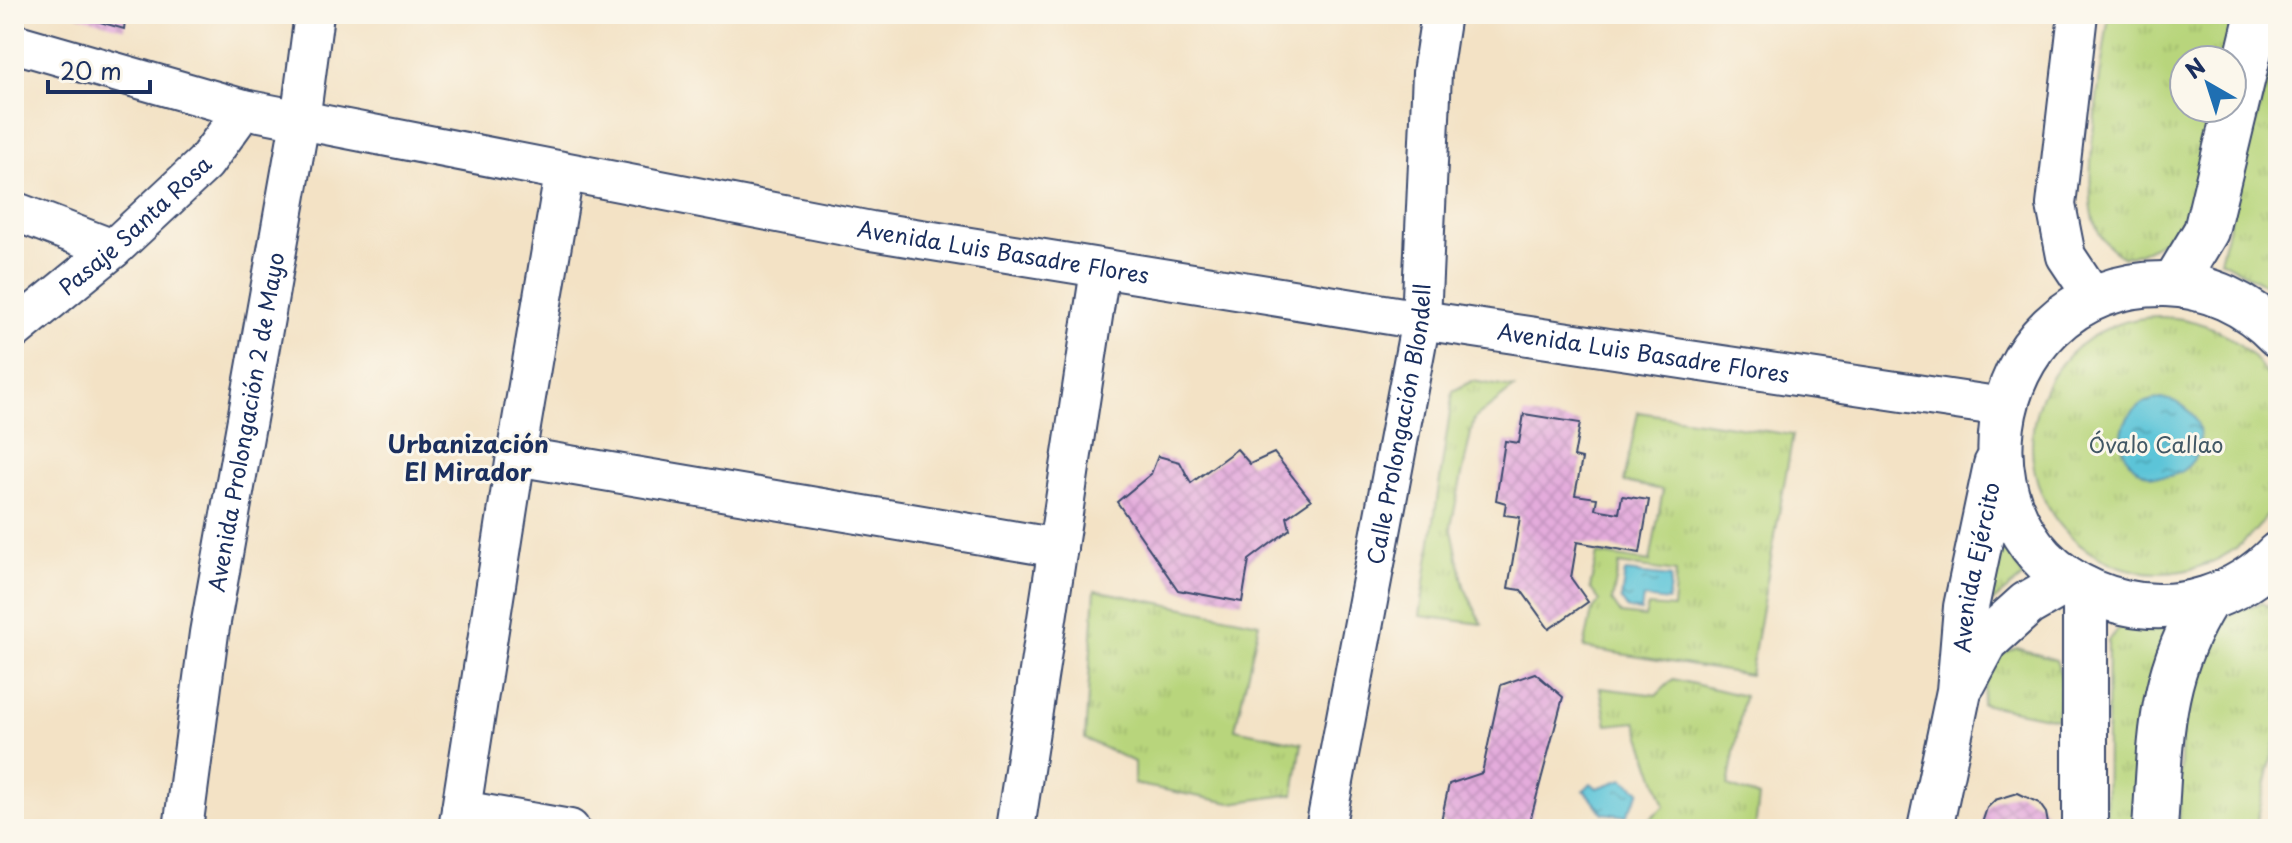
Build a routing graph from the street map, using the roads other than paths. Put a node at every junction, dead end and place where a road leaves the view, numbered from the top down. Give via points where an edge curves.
1 (314, 14) edge
2 (1441, 14) edge
3 (2078, 14) edge
4 (2258, 14) edge
5 (14, 43) edge
6 (244, 109) junction
7 (300, 121) junction
8 (564, 174) junction
9 (14, 211) edge
10 (113, 249) junction
11 (1100, 270) junction
12 (2174, 284) junction
13 (2094, 298) junction
14 (1421, 320) junction
15 (14, 330) edge
16 (2278, 335) edge
17 (2001, 427) junction
18 (516, 456) junction
19 (1058, 548) junction
20 (2278, 554) edge
21 (2077, 584) junction
22 (2207, 599) junction
23 (1959, 691) junction
24 (460, 820) edge
25 (183, 829) edge
26 (570, 829) edge
27 (1015, 829) edge
28 (1325, 829) edge
29 (1930, 829) edge
30 (2085, 829) edge
31 (2155, 829) edge

1 - 7 street, Avenida Prolongación 2 de Mayo
2 - 14 street, Calle Prolongación Blondell via 1432,73
3 - 13 street via 2056,205 2066,256
4 - 12 main road via 2206,231
5 - 6 street, Avenida Luis Basadre Flores
6 - 7 street, Avenida Luis Basadre Flores
6 - 10 street, Pasaje Santa Rosa via 205,163
7 - 8 street, Avenida Luis Basadre Flores
7 - 25 street, Avenida Prolongación 2 de Mayo via 209,633
8 - 11 street, Avenida Luis Basadre Flores
8 - 18 street
9 - 10 street
10 - 15 street, Pasaje Santa Rosa
11 - 14 street, Avenida Luis Basadre Flores
11 - 19 street
12 - 13 main road via 2120,289
12 - 16 main road via 2230,299
13 - 17 main road via 2062,317 2036,342 2016,373
14 - 17 street, Avenida Luis Basadre Flores
14 - 28 street, Calle Prolongación Blondell
17 - 21 main road via 2006,495 2020,528 2050,565
17 - 23 main road, Avenida Ejército via 1966,607
18 - 19 street
18 - 24 street
19 - 27 street
20 - 22 main road via 2240,584
21 - 22 main road via 2135,605 2162,607
21 - 23 main road, Avenida Ejército via 2027,604 1986,641
21 - 30 main road
22 - 31 main road via 2185,634 2171,676 2163,712
23 - 29 main road, Avenida Ejército
24 - 26 street

